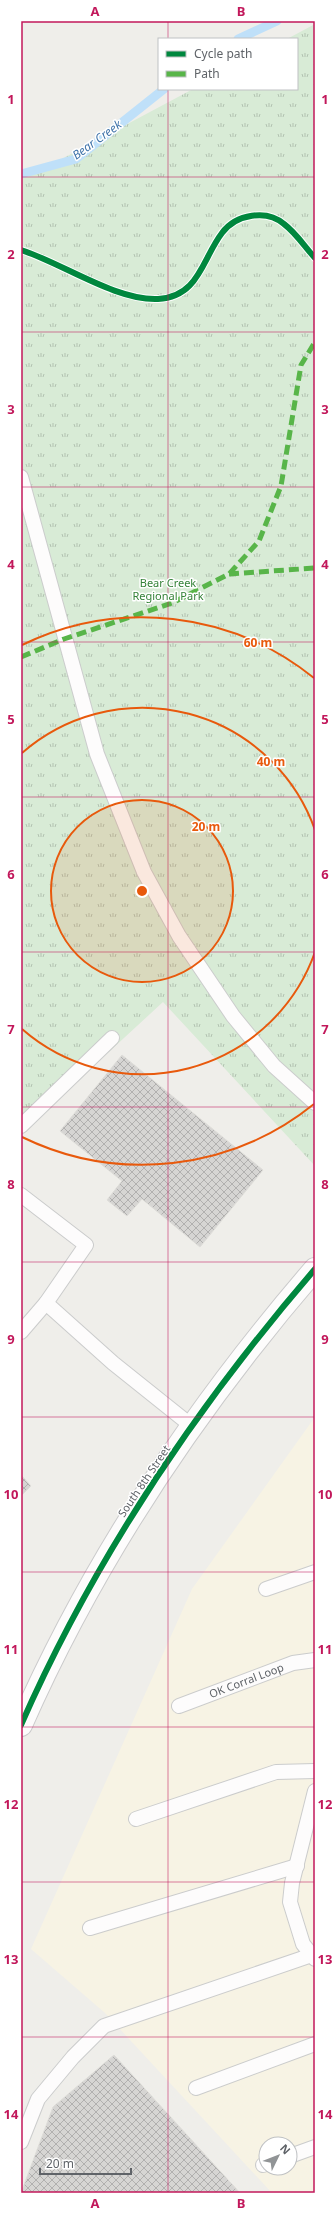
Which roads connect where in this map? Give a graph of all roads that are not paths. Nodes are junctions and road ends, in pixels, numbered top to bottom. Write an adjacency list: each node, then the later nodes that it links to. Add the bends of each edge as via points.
1 (21, 477): 3 (lane, via 97,754 144,872 179,936 233,1016 274,1066)
2 (112, 1038): 4 (lane)
3 (315, 1103)
4 (21, 1126)
5 (21, 1195): 7 (lane, via 86,1245)
6 (315, 1269): 9 (main road, South 8th Street, via 277,1313)
7 (46, 1303): 8 (lane); 9 (lane, via 113,1363)
8 (21, 1332)
9 (193, 1427): 14 (main road, South 8th Street, via 138,1506 79,1607)
10 (315, 1572): 11 (lane)
11 (266, 1589)
12 (315, 1660): 13 (lane, OK Corral Loop, via 293,1663)
13 (179, 1706)
14 (21, 1725)
15 (315, 1771): 17 (lane, via 276,1772)
16 (315, 1791): 18 (lane)
17 (136, 1819)
18 (296, 1866): 19 (lane); 20 (lane, via 290,1902 303,1944)
19 (90, 1928)
20 (313, 1957): 23 (lane, via 104,2026 73,2057 38,2099)
21 (315, 2044): 22 (lane)
22 (196, 2088)
23 (21, 2142)
24 (315, 2147): 25 (lane)
25 (298, 2153)

